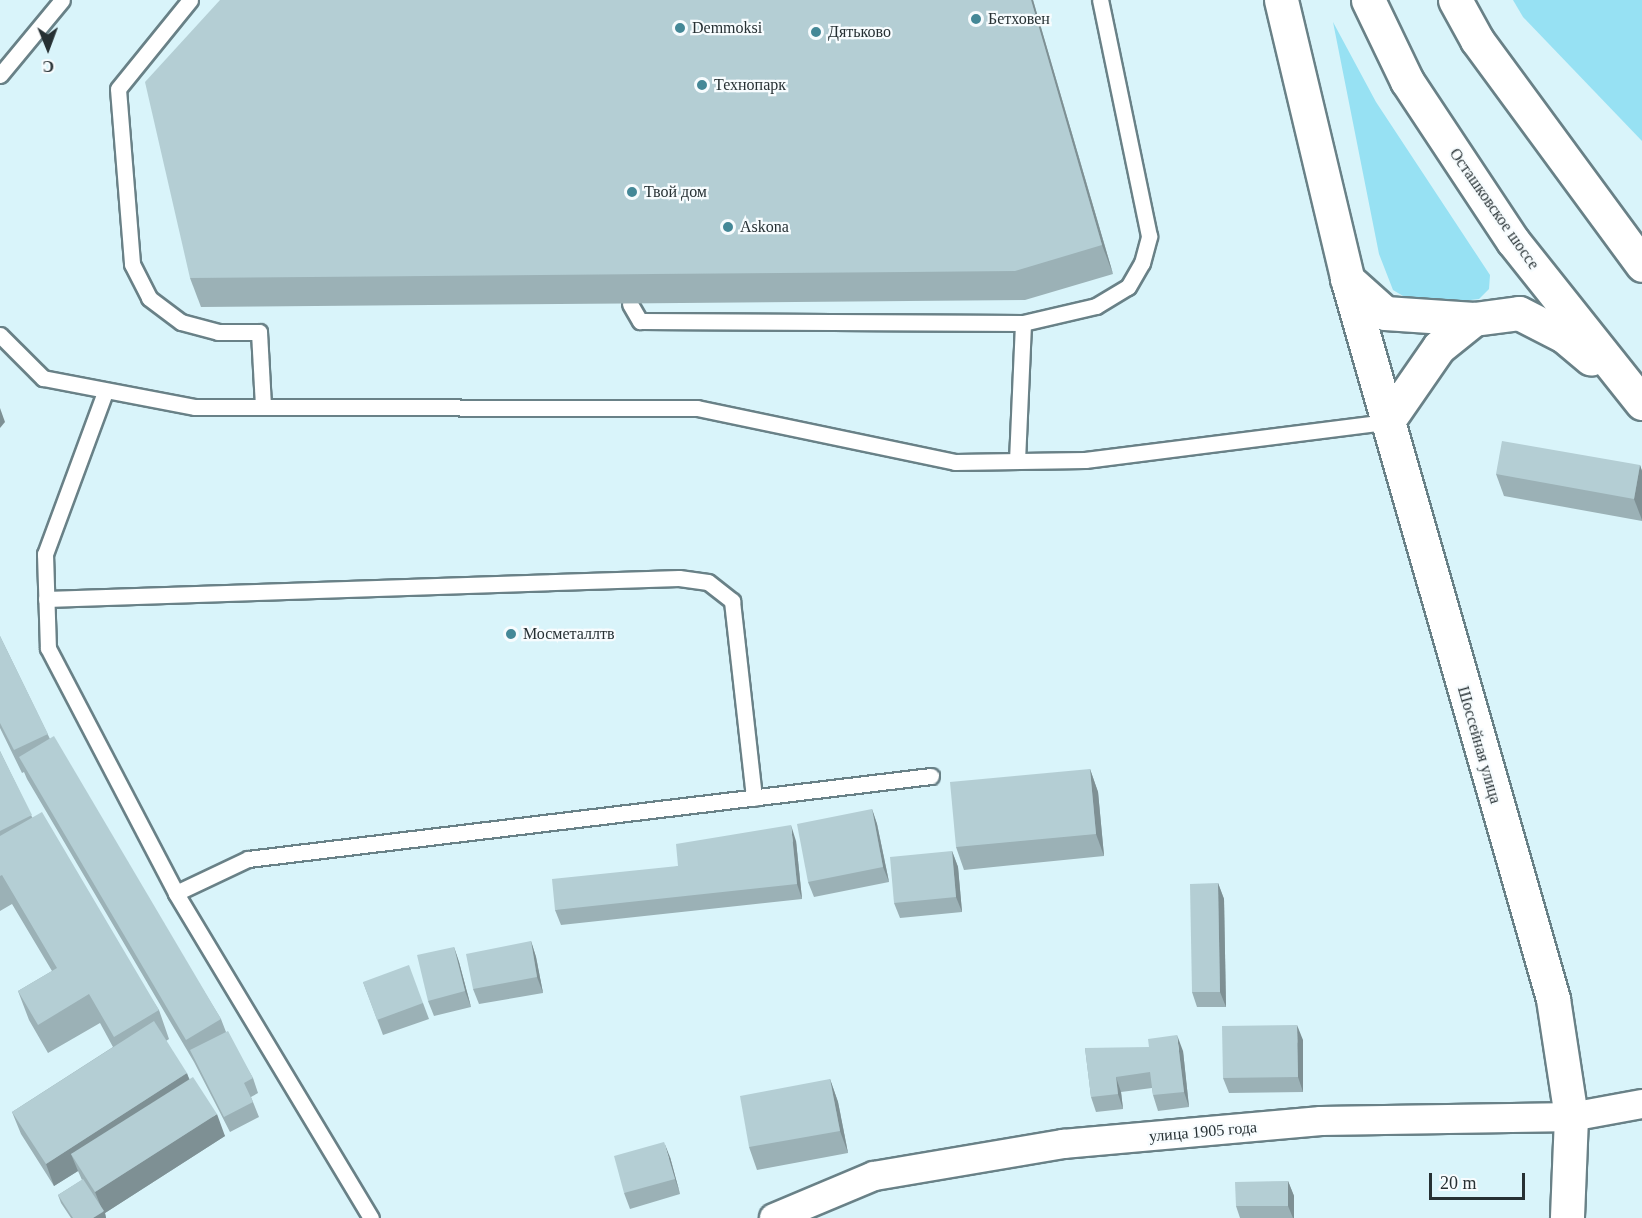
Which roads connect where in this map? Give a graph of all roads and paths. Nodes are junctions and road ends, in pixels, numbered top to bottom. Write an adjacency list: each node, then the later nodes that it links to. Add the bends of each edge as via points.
1 (62, 0): 7 (lane)
2 (190, 0): 16 (lane, via 118,90 132,264 149,298 181,322 218,332 259,332)
3 (1100, 0): 12 (lane, via 1149,236 1142,263 1128,287 1096,306)
4 (1281, 0): 9 (street, Шоссейная улица)
5 (1368, 0): 15 (street, Осташковское шоссе, via 1407,81 1513,241)
6 (1455, 0): 8 (street, via 1484,50)
7 (0, 75)
8 (1642, 265)
9 (1347, 278): 11 (street, via 1385,313); 17 (street, Шоссейная улица)
10 (630, 304): 12 (lane, via 640,321)
11 (1474, 319): 15 (street, via 1519,313 1564,336); 17 (street, via 1439,347)
12 (1023, 323): 18 (lane)
13 (0, 335): 14 (lane, via 43,378)
14 (105, 392): 16 (lane, via 195,407); 19 (lane, via 45,554)
15 (1638, 399)
16 (262, 406): 18 (lane, via 697,408 956,462)
17 (1387, 422): 18 (lane, via 1085,460); 24 (street, Шоссейная улица, via 1553,999)
18 (1017, 461)
19 (46, 599): 21 (lane, via 667,578 708,582 732,601); 22 (lane, via 48,648)
20 (931, 776): 21 (lane)
21 (754, 798): 22 (lane, via 248,859)
22 (176, 893): 25 (lane)
23 (1642, 1104): 24 (street, улица 1905 года)
24 (1571, 1117): 26 (street, улица 1905 года, via 1321,1121 1063,1144 874,1176); 27 (street, Шоссейная улица)
25 (371, 1218)
26 (774, 1218)
27 (1568, 1218)

